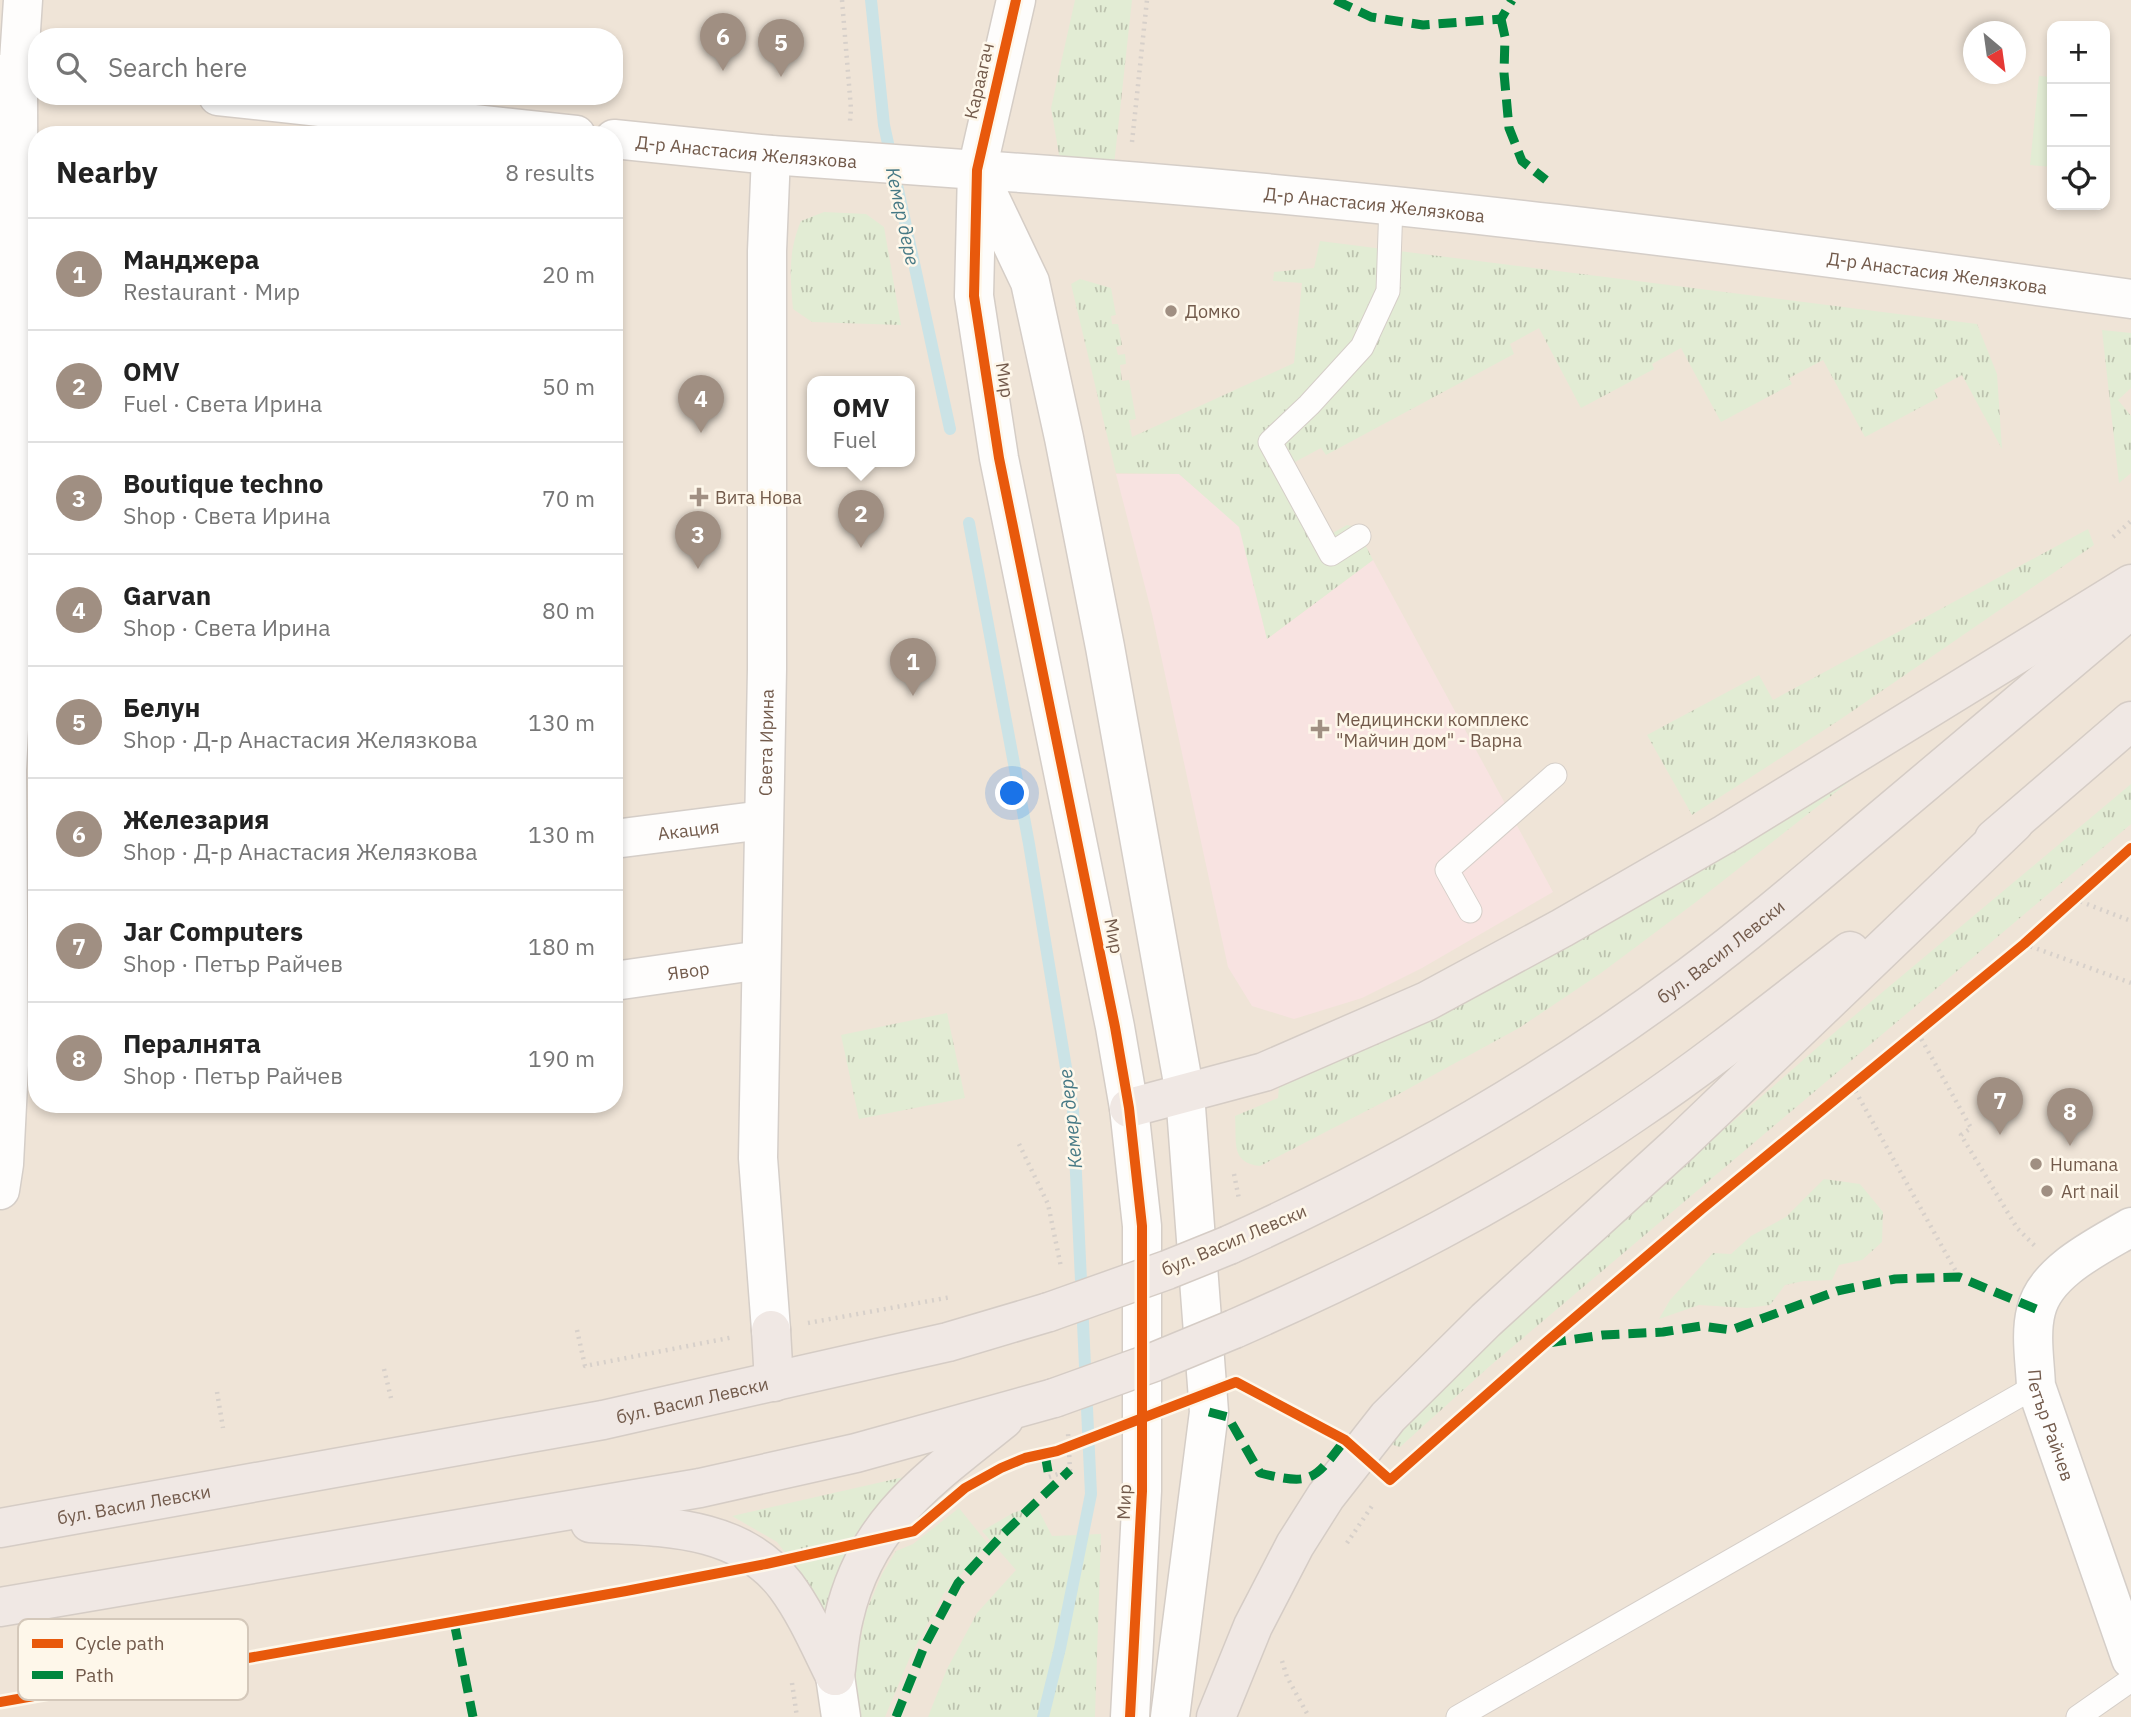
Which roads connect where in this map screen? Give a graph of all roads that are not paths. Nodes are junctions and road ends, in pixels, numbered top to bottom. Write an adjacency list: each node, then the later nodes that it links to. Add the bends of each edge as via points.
1 (23, 0): 3 (street)
2 (1016, 0): 9 (street, Караагач)
3 (18, 76): 12 (street)
4 (270, 105): 5 (street)
5 (384, 125): 6 (street)
6 (403, 126)
7 (623, 140): 8 (street, Д-р Анастасия Желязкова)
8 (771, 155): 9 (street, Д-р Анастасия Желязкова); 20 (street, Света Ирина)
9 (977, 170): 10 (street, Д-р Анастасия Желязкова); 28 (street, via 1033,295 1108,661); 29 (street, Мир, via 974,296 999,458)
10 (1391, 204): 11 (street, Д-р Анастасия Желязкова); 14 (lane, via 1388,291 1362,347 1270,442 1331,555)
11 (2131, 299)
12 (18, 305): 13 (street)
13 (9, 522): 17 (street)
14 (1359, 536)
15 (2131, 584): 28 (highway, via 1725,834 1503,961 1427,1001 1276,1067)
16 (2131, 609): 33 (highway, бул. Васил Левски, bridge, via 1689,976 1536,1082 1457,1129 1368,1179 1167,1270 948,1342)
17 (6, 666): 24 (street)
18 (2131, 720): 21 (highway)
19 (1555, 775): 23 (lane, via 1447,870)
20 (763, 820): 22 (street, Акация); 25 (street, Света Ирина)
21 (2014, 823): 35 (highway, bridge, via 1715,1056 1511,1192 1402,1250 1234,1329 1153,1363); 45 (highway, via 1388,1417 1326,1496 1295,1545 1253,1626)
22 (623, 838)
23 (1470, 911)
24 (5, 956): 27 (street)
25 (761, 960): 26 (street, Явор); 32 (street, Света Ирина, via 758,1158)
26 (623, 980)
27 (23, 1064): 30 (street)
28 (1185, 1094): 29 (highway); 44 (street, via 1209,1412)
29 (1129, 1108): 43 (street, Мир, via 1142,1226 1142,1491)
30 (0, 1190)
31 (2131, 1227): 34 (street, Петър Райчев, via 2072,1262 2047,1288 2036,1309)
32 (771, 1330): 33 (highway)
33 (774, 1382): 37 (highway, бул. Васил Левски, via 545,1432)
34 (2036, 1386): 39 (street, Петър Райчев); 46 (lane)
35 (1017, 1409): 36 (highway, via 768,1473); 40 (highway, via 893,1514 855,1582 844,1616)
36 (518, 1518): 38 (highway); 40 (highway, via 679,1529 706,1533 735,1546 766,1564 786,1586)
37 (0, 1528)
38 (0, 1607)
39 (2131, 1659)
40 (835, 1676): 42 (street)
41 (2131, 1680): 47 (lane)
42 (841, 1717)
43 (1130, 1717)
44 (1170, 1717)
45 (1216, 1717)
46 (1458, 1717)
47 (2078, 1717)

